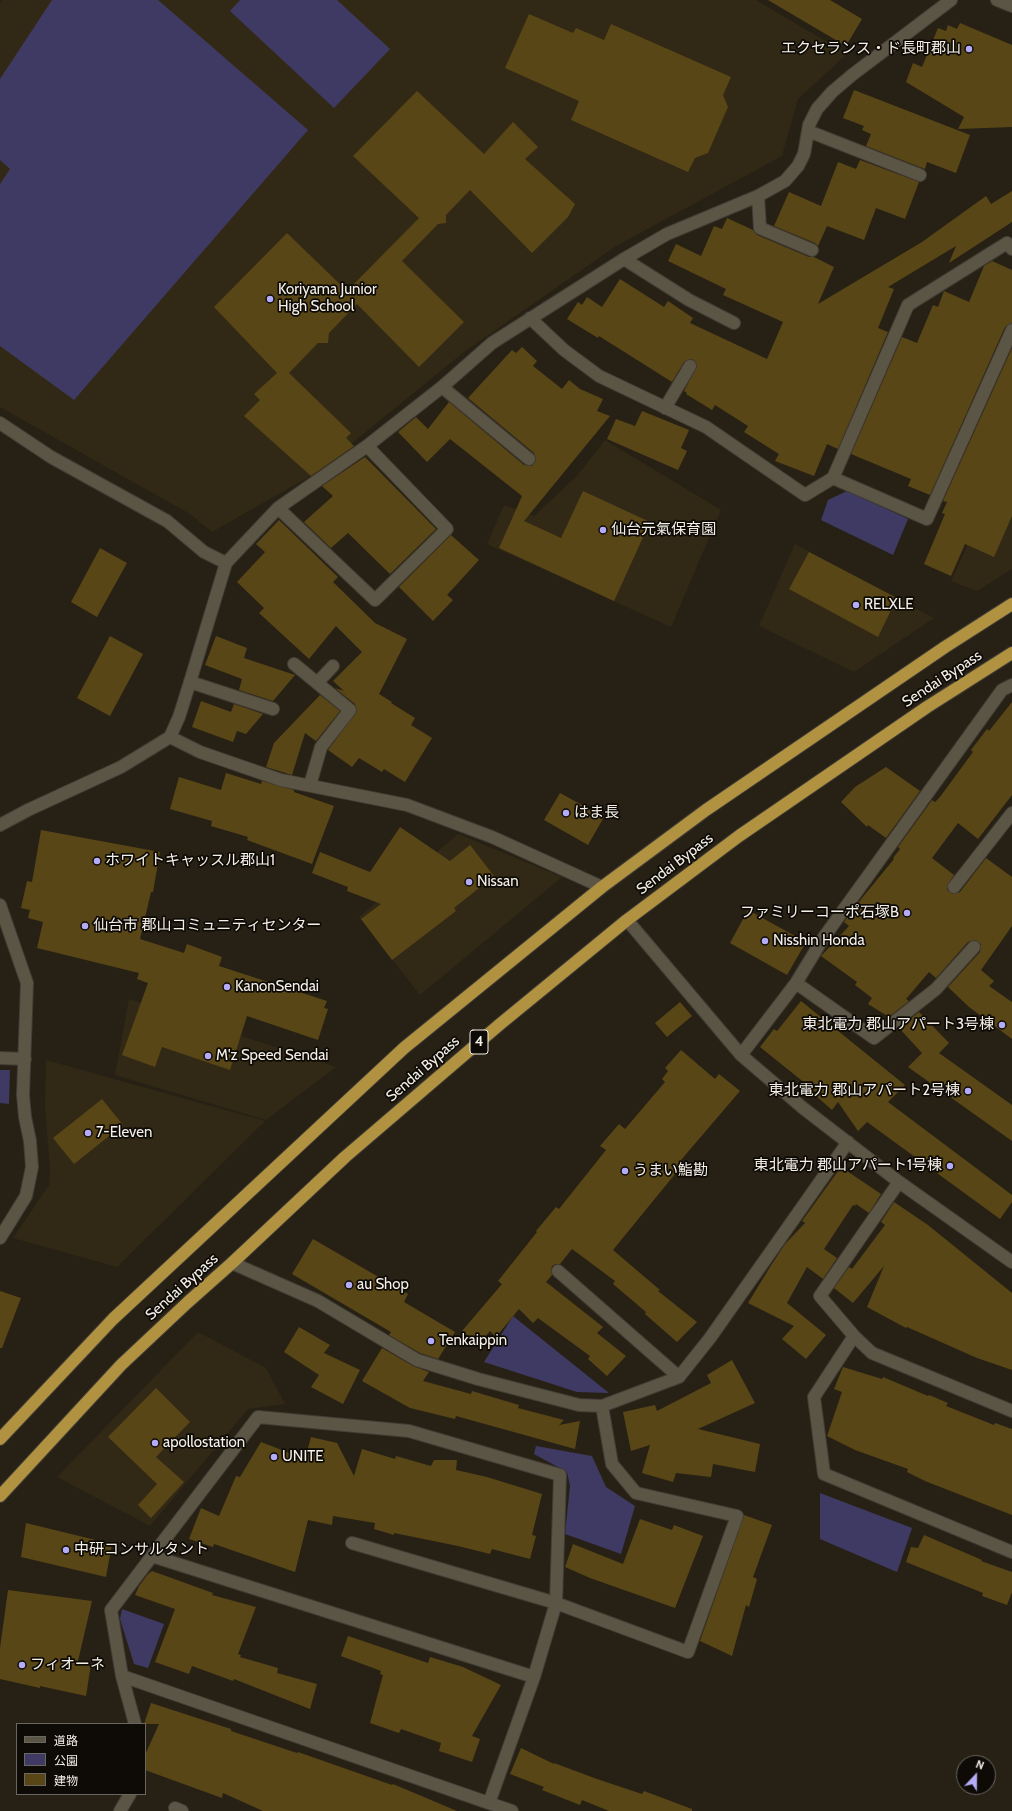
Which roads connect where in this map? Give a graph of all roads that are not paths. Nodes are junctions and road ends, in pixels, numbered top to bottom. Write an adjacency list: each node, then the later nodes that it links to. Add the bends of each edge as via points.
1 (951, 0): 4 (street, via 832,92 817,109)
2 (997, 0): 3 (street)
3 (1012, 6)
4 (808, 131): 5 (street); 6 (street, via 804,154 798,166 785,181)
5 (920, 176)
6 (758, 196): 8 (street, via 760,228); 9 (street, via 667,234)
7 (1012, 249): 19 (street, via 1007,243 908,305)
8 (812, 250)
9 (624, 259): 10 (street); 11 (street, via 689,300)
10 (530, 318): 14 (street, via 492,343); 15 (street, via 564,350 599,376)
11 (734, 323)
12 (1012, 330): 19 (street, via 928,519)
13 (690, 366): 15 (street)
14 (442, 387): 17 (street); 18 (street)
15 (665, 408): 19 (street, via 706,427 805,495)
16 (0, 423): 21 (street, via 51,457 167,521 204,552)
17 (367, 446): 20 (street); 20 (street, via 448,529 375,600)
18 (529, 459)
19 (834, 478)
20 (278, 508): 21 (street)
21 (226, 563): 26 (street)
22 (1012, 604): 34 (highway, Sendai Bypass, via 706,810)
23 (1012, 653): 37 (highway, Sendai Bypass / 4, via 927,707 739,836)
24 (294, 664): 27 (street)
25 (333, 666): 27 (street)
26 (190, 682): 29 (street); 30 (street)
27 (317, 683): 31 (street, via 350,710 321,748)
28 (1012, 685): 39 (street, via 1002,690 824,937)
29 (273, 709)
30 (170, 737): 31 (street, via 200,752 281,780); 33 (street, via 121,767)
31 (310, 785): 34 (street, via 407,805 492,837)
32 (1012, 813): 35 (street)
33 (0, 825)
34 (602, 886): 53 (highway, Sendai Bypass, via 398,1054 113,1319)
35 (954, 887)
36 (0, 905): 42 (street, via 27,983)
37 (627, 920): 40 (street); 47 (highway, Sendai Bypass / 4, via 345,1157)
38 (974, 946): 39 (street, via 936,988 874,1038)
39 (796, 982): 40 (street)
40 (742, 1055): 43 (street, via 803,1108)
41 (0, 1058): 42 (street)
42 (25, 1059): 45 (street, via 24,1117 30,1141 32,1167 26,1196)
43 (848, 1142): 44 (street); 50 (street, via 710,1338)
44 (899, 1182): 46 (street); 49 (street, via 820,1296)
45 (0, 1238)
46 (1011, 1260)
47 (232, 1263): 51 (street, via 318,1301 417,1360 579,1405); 54 (highway, Sendai Bypass / 4, via 121,1365)
48 (558, 1271): 50 (street)
49 (854, 1336): 52 (street, via 872,1353); 56 (street, via 814,1397 824,1474)
50 (679, 1377): 51 (street)
51 (602, 1406): 58 (street, via 612,1464 636,1493 737,1516 688,1652)
52 (1012, 1411)
53 (0, 1439)
54 (0, 1496)
55 (352, 1543): 58 (street)
56 (1012, 1552)
57 (152, 1556): 58 (street, via 258,1417 408,1431 560,1476); 59 (street, via 111,1610); 60 (street)
58 (556, 1603): 60 (street)
59 (122, 1676): 61 (street); 63 (street)
60 (534, 1677): 63 (street)
61 (135, 1723)
62 (129, 1795): 64 (street)
63 (489, 1803): 65 (street)
64 (120, 1811)
65 (512, 1811)

